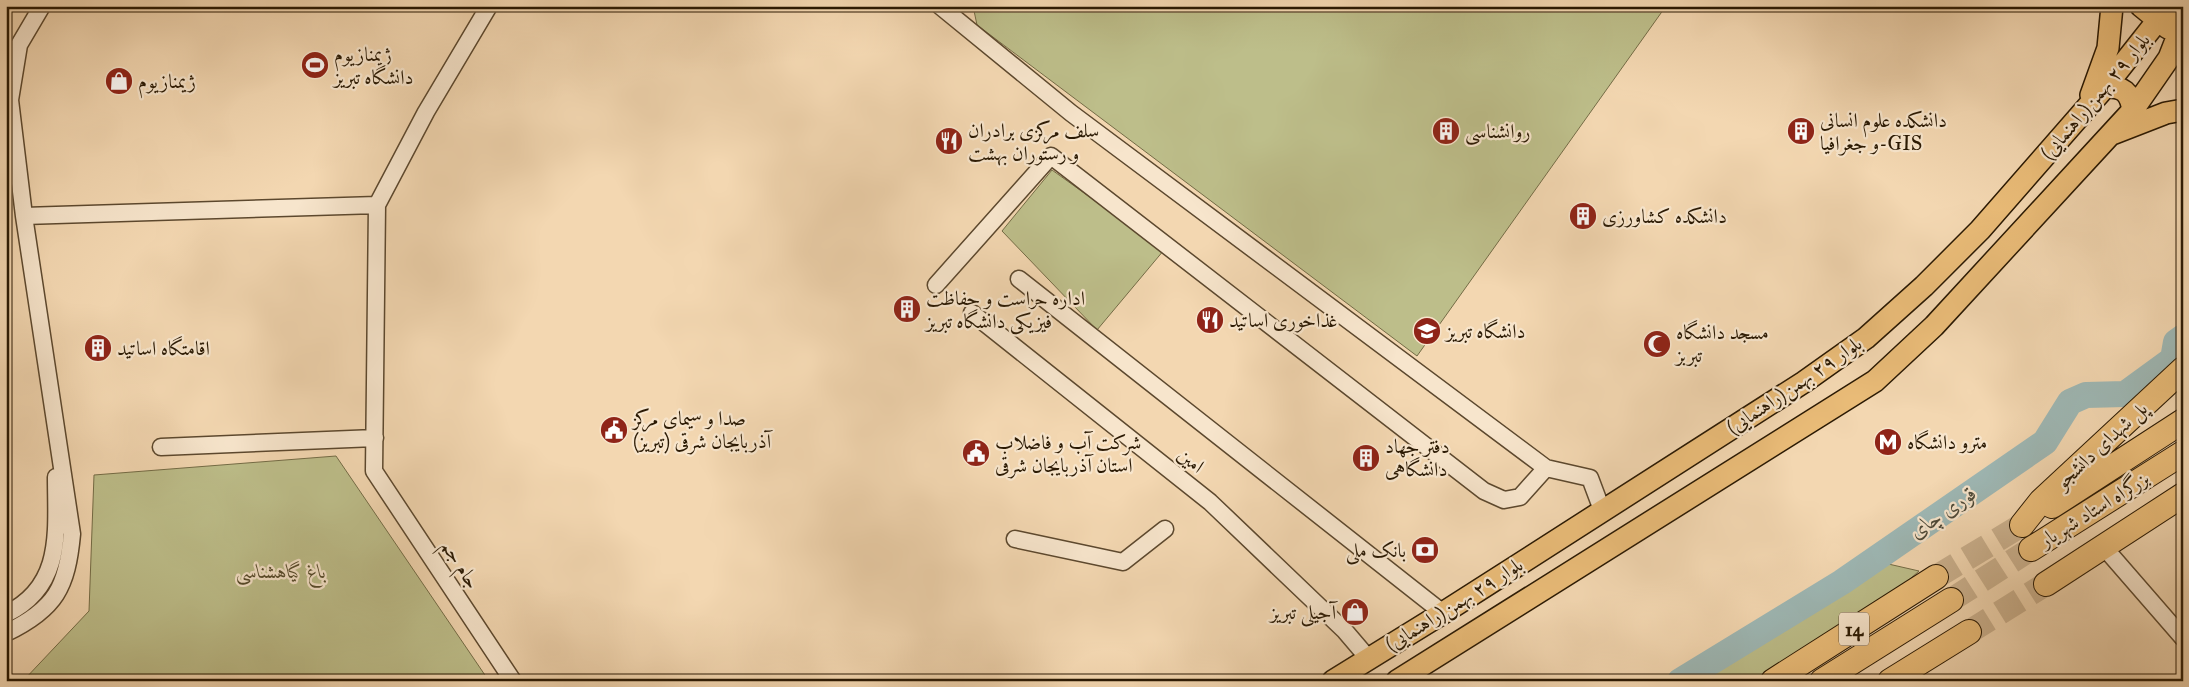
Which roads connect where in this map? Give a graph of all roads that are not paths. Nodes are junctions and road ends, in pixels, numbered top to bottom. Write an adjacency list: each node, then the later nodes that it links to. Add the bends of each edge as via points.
1 (42, 6): 10 (street)
2 (489, 6): 16 (street, via 426,112)
3 (940, 6): 27 (street, via 1071,113)
4 (2112, 6): 12 (main road, via 2108,48)
5 (2141, 6): 8 (main road)
6 (2179, 6): 7 (main road); 8 (main road, بلوار ٢٩ بهمن(راهنمایی)); 9 (main road, بلوار ٢٩ بهمن(راهنمایی))
7 (2183, 9)
8 (2158, 20): 9 (main road); 11 (main road, بلوار ٢٩ بهمن(راهنمایی))
9 (2180, 36): 13 (main road, بلوار ٢٩ بهمن(راهنمایی), via 2169,58)
10 (13, 42): 17 (street, via 10,100)
11 (2105, 87): 12 (main road, بلوار ٢٩ بهمن(راهنمایی)); 13 (main road, via 2116,86 2126,91)
12 (2087, 105): 29 (main road, بلوار ٢٩ بهمن(راهنمایی), via 1980,230 1866,338 1811,378)
13 (2133, 110): 15 (main road, بلوار ٢٩ بهمن(راهنمایی))
14 (2183, 110): 15 (main road)
15 (2109, 135): 45 (main road, بلوار ٢٩ بهمن(راهنمایی), via 1934,326 1875,381)
16 (377, 204): 17 (street); 24 (street)
17 (24, 216): 23 (street)
18 (1019, 280): 37 (street)
19 (936, 285): 27 (street, via 1051,156 1484,491 1504,500 1520,498)
20 (972, 313): 42 (street, امین, via 1210,502 1345,631)
21 (2183, 369): 22 (highway, پل شهدای دانشجو, via 2042,501 2022,524)
22 (2183, 421)
23 (56, 422): 38 (street, via 53,562 43,585 19,608); 40 (street, via 72,534 69,567 57,595 29,622)
24 (375, 438): 25 (street); 43 (street, جام جم, via 374,471)
25 (161, 448)
26 (2183, 453): 33 (highway, بزرگراه استاد شهریار)
27 (1546, 468): 29 (street, via 1590,478)
28 (2183, 495): 32 (highway)
29 (1602, 510): 37 (main road, بلوار ٢٩ بهمن(راهنمایی))
30 (1165, 529): 31 (street, via 1123,562)
31 (1016, 539)
32 (2103, 546): 35 (highway); 41 (street)
33 (2031, 549)
34 (1936, 577): 46 (highway, 14)
35 (2046, 584)
36 (1951, 600): 47 (highway)
37 (1443, 613): 42 (main road, بلوار ٢٩ بهمن(راهنمایی))
38 (6, 614)
39 (1969, 632): 48 (highway)
40 (6, 633)
41 (2183, 638)
42 (1368, 658): 44 (main road, بلوار ٢٩ بهمن(راهنمایی))
43 (512, 681)
44 (1333, 681)
45 (1398, 681)
46 (1773, 681)
47 (1822, 681)
48 (1890, 681)

